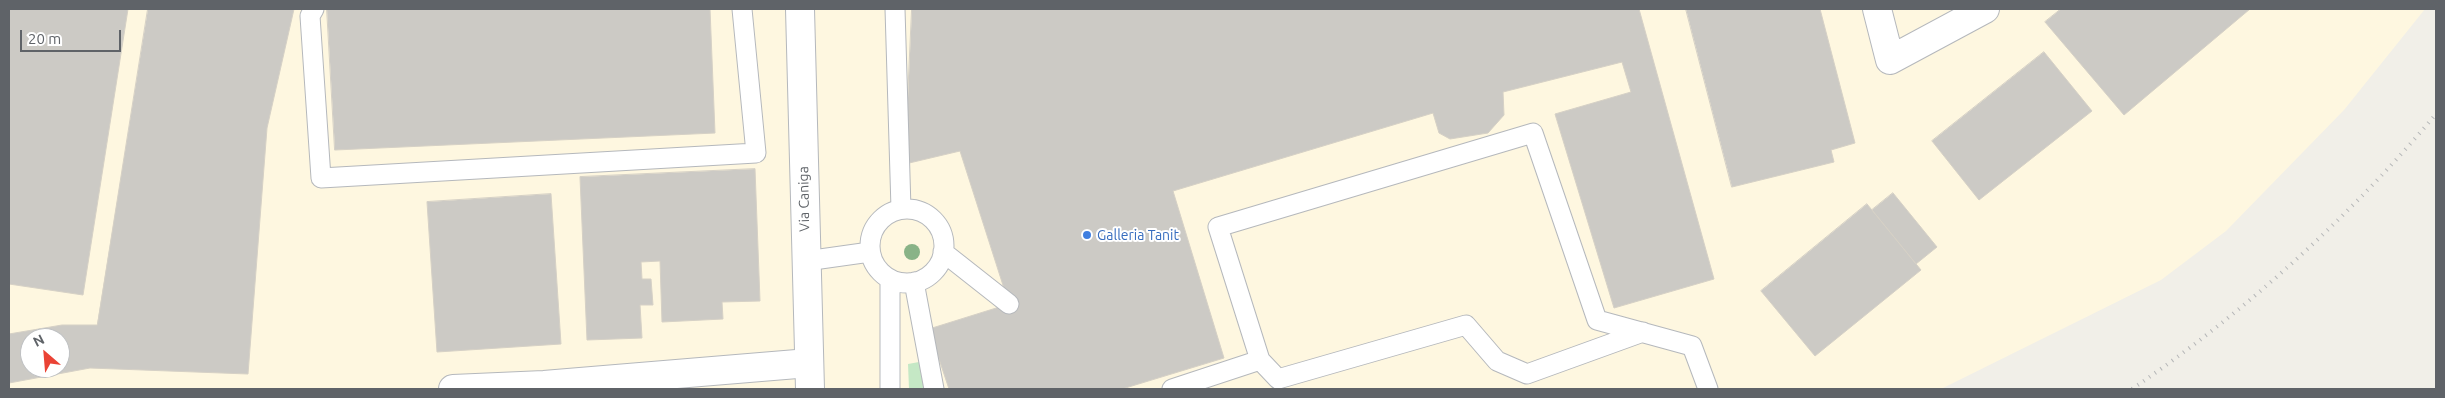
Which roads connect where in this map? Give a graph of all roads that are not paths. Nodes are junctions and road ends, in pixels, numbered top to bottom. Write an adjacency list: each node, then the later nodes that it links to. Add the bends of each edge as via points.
1 (314, 9): 2 (lane, via 310,16 321,178 756,153)
2 (742, 9)
3 (800, 9): 10 (street, Via Caniga)
4 (895, 9): 7 (lane)
5 (1877, 9): 6 (street, via 1890,60)
6 (1985, 9)
7 (901, 209): 8 (lane, via 881,219 874,229); 9 (lane, via 924,213 934,220 944,241)
8 (870, 252): 10 (lane); 11 (lane, via 874,263)
9 (943, 252): 12 (lane, via 933,272); 13 (lane)
10 (806, 260): 16 (street, Via Caniga)
11 (890, 279): 12 (lane); 19 (lane)
12 (914, 282): 20 (lane)
13 (1009, 304)
14 (1644, 332): 15 (lane, via 1527,374 1497,361 1466,325 1278,379); 15 (lane, via 1597,320 1533,133 1218,227); 21 (lane, via 1692,346)
15 (1260, 360): 17 (lane)
16 (809, 376): 18 (street)
17 (1179, 388)
18 (453, 389)
19 (890, 389)
20 (934, 389)
21 (1708, 389)

